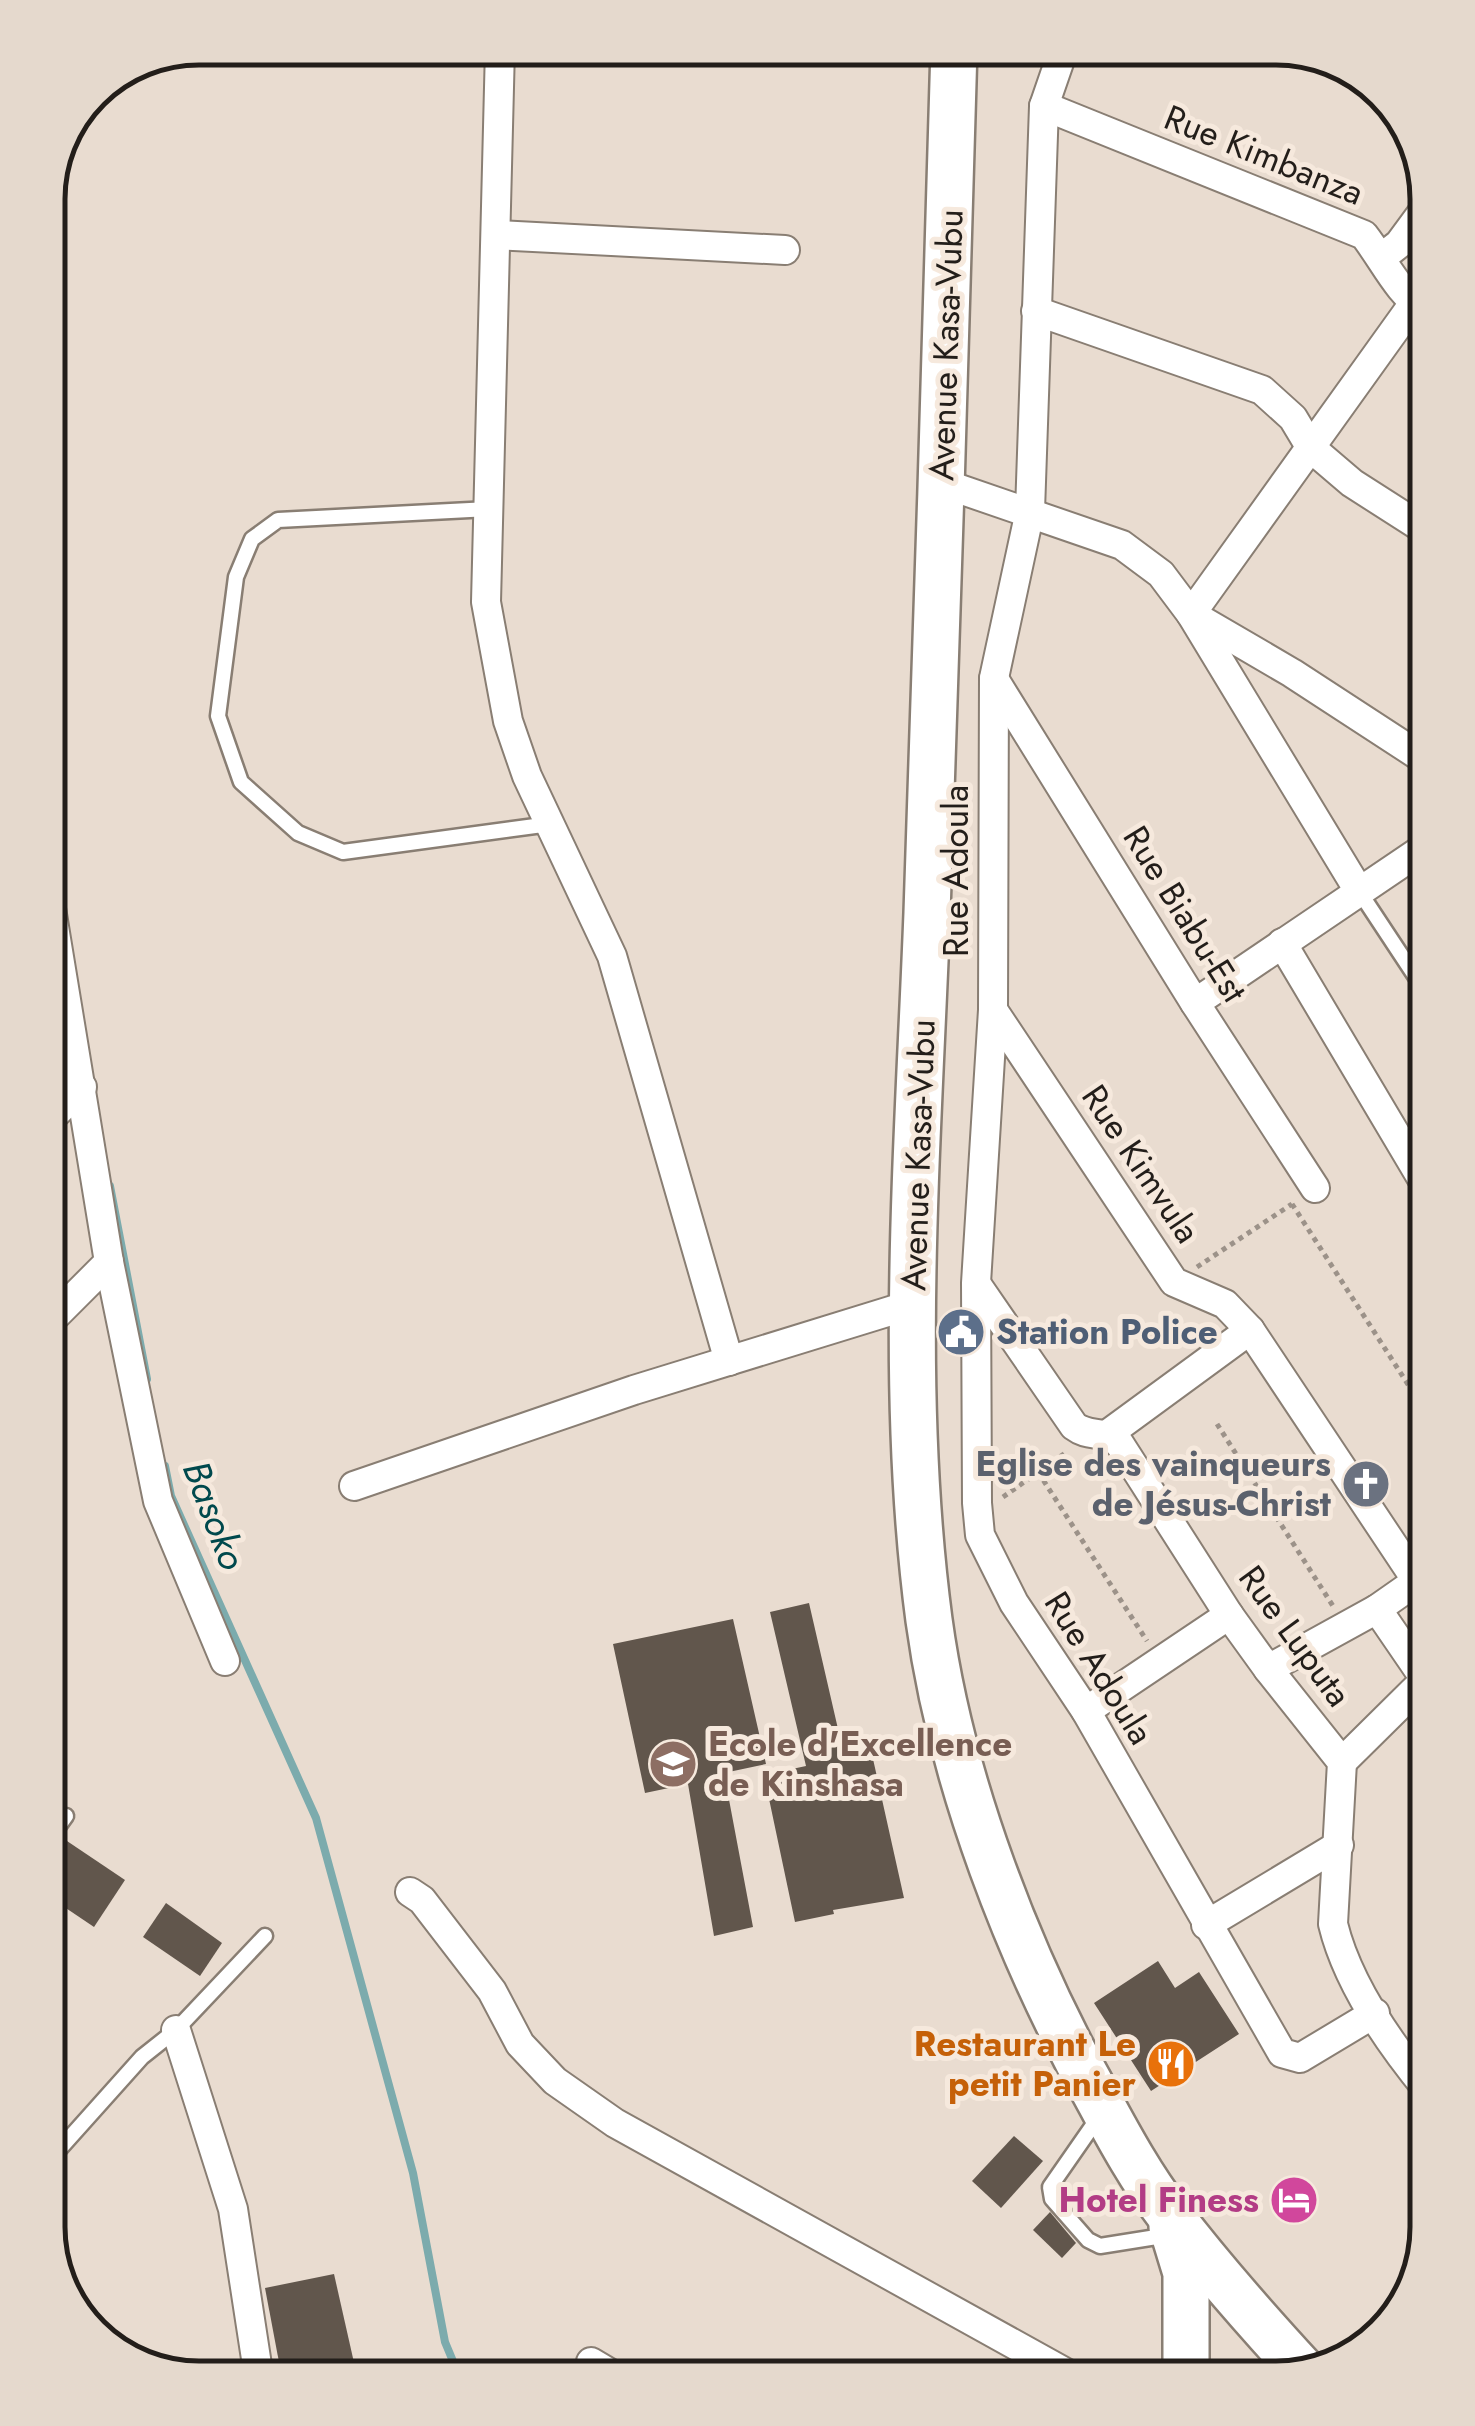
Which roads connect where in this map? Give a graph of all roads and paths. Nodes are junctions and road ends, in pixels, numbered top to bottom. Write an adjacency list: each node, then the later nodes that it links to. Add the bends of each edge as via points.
1 (500, 65): 6 (street)
2 (954, 65): 13 (main road, Avenue Kasa-Vubu)
3 (1058, 65): 4 (street, Rue Adoula)
4 (1044, 106): 8 (street, Rue Kimbanza, via 1364,235); 10 (street, Rue Adoula)
5 (1410, 231): 8 (street)
6 (496, 235): 7 (street); 14 (street)
7 (785, 250)
8 (1381, 258): 9 (street, Rue Kimbanza)
9 (1410, 296)
10 (1036, 311): 12 (street, via 1262,390); 15 (street, Rue Adoula)
11 (1410, 321): 12 (street)
12 (1311, 448): 16 (street); 17 (street)
13 (942, 483): 15 (street); 36 (main road, Avenue Kasa-Vubu)
14 (488, 509): 20 (street, via 486,602 508,721); 20 (lane, via 278,520 252,538 236,577 218,716 241,782 298,833 343,852)
15 (1030, 511): 17 (street, via 1122,545 1161,574); 18 (street, Rue Adoula)
16 (1410, 519)
17 (1191, 614): 19 (street); 22 (street)
18 (994, 678): 26 (street, Rue Biabu-Est); 27 (street, Rue Adoula)
19 (1410, 748)
20 (550, 824): 39 (street, via 612,956)
21 (1410, 858): 22 (street)
22 (1358, 892): 23 (street); 24 (lane)
23 (1282, 943): 26 (street); 30 (street)
24 (1410, 968)
25 (65, 988): 28 (street)
26 (1196, 1003): 31 (street, Rue Biabu-Est)
27 (993, 1010): 34 (street, Rue Kimvula); 35 (street, Rue Adoula)
28 (82, 1087): 29 (street); 33 (street)
29 (65, 1104)
30 (1410, 1158)
31 (1315, 1188): 32 (path)
32 (1292, 1204): 34 (path); 40 (path)
33 (109, 1262): 37 (street); 52 (street, via 158,1501)
34 (1174, 1282): 38 (street, Rue Kimvula, via 1225,1304)
35 (976, 1284): 42 (street, Rue Luputa, via 1074,1426 1085,1434); 45 (street, Rue Adoula)
36 (913, 1304): 39 (street); 65 (main road, Avenue Kasa-Vubu, via 920,1522 938,1672 1002,1893 1050,2008)
37 (65, 1305)
38 (1250, 1330): 42 (street); 46 (street, Rue Kimvula)
39 (728, 1360): 44 (street)
40 (1410, 1386)
41 (1216, 1424): 50 (path)
42 (1102, 1433): 43 (path); 49 (street, Rue Luputa, via 1120,1442)
43 (1038, 1472): 45 (path, via 996,1502); 53 (path)
44 (354, 1486)
45 (977, 1503): 56 (street, Rue Adoula, via 980,1535 1014,1602)
46 (1410, 1561)
47 (1410, 1586): 48 (street)
48 (1378, 1608): 50 (street); 51 (street)
49 (1230, 1614): 53 (street); 54 (street, Rue Luputa)
50 (1346, 1625): 54 (street)
51 (1410, 1655)
52 (225, 1660)
53 (1159, 1661): 56 (street)
54 (1268, 1670): 57 (street, Rue Luputa)
55 (1410, 1696): 57 (street)
56 (1086, 1711): 60 (street, Rue Adoula)
57 (1342, 1762): 58 (street, Rue Luputa)
58 (1339, 1845): 60 (street); 62 (street, Rue Luputa, via 1333,1924 1352,1976)
59 (410, 1892): 71 (street, via 492,1991 520,2044 555,2081 614,2122)
60 (1206, 1925): 62 (street, Rue Adoula, via 1291,2058)
61 (266, 1936): 63 (lane)
62 (1375, 2013): 64 (street, Rue Luputa)
63 (176, 2030): 66 (lane, via 142,2057); 70 (street, via 232,2208)
64 (1410, 2068)
65 (1104, 2110): 67 (main road, Avenue Kasa-Vubu); 67 (lane, via 1050,2187 1052,2199 1100,2246)
66 (65, 2143)
67 (1170, 2222): 68 (main road, Avenue Kasa-Vubu); 72 (main road, Avenue Kasa-Vubu, via 1186,2273)
68 (1257, 2320): 69 (main road, Avenue Kasa-Vubu); 73 (main road)
69 (1293, 2360)
70 (255, 2361)
71 (1043, 2361)
72 (1186, 2361)
73 (1275, 2361)

